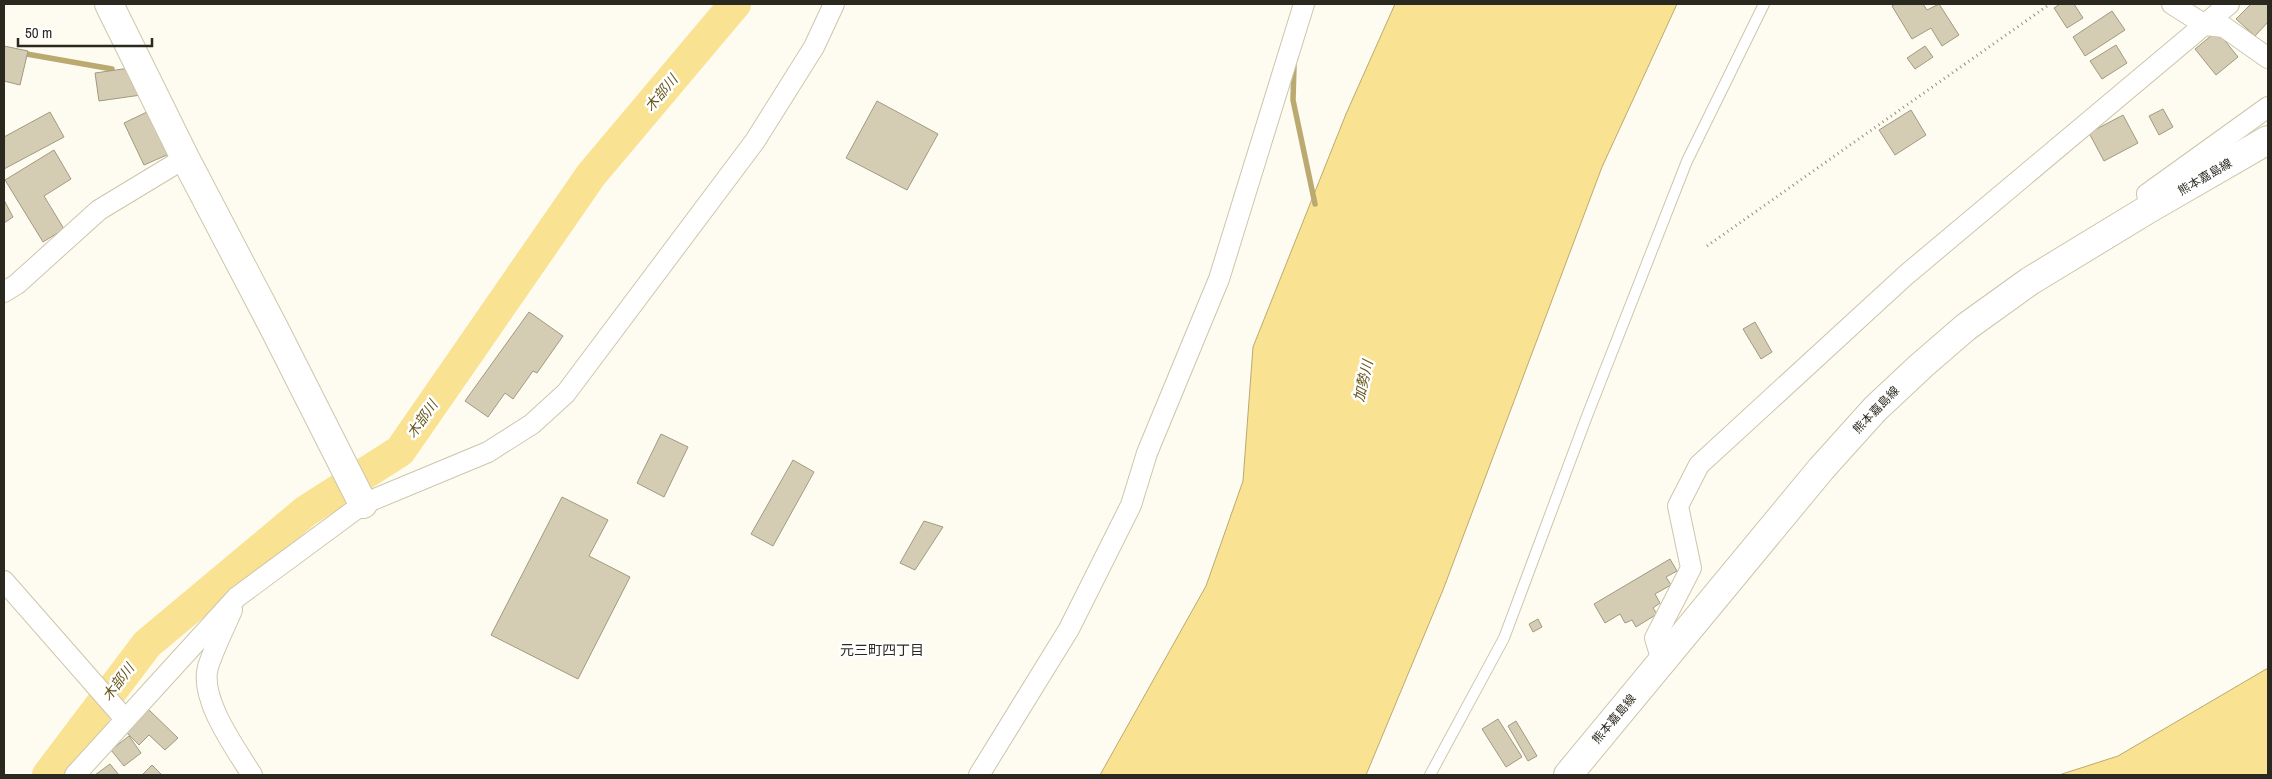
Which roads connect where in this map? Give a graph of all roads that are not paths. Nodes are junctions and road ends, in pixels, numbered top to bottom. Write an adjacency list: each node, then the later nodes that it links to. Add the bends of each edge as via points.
1 (109, 4): 11 (main road)
2 (834, 4): 14 (street, via 814,47 755,141 566,393 532,424 488,452)
3 (1304, 4): 21 (street, via 1219,279 1147,453 1131,505 1069,629)
4 (1764, 4): 22 (lane, via 1687,161 1504,638)
5 (2172, 4): 7 (street)
6 (2229, 4): 7 (street)
7 (2205, 24): 8 (street, via 2224,27); 17 (street, via 1906,275 1699,465 1678,506 1692,568 1655,638)
8 (2268, 58)
9 (2268, 107): 12 (street, via 2147,194)
10 (2268, 140): 12 (main road, 熊本嘉島線)
11 (185, 158): 13 (street, via 99,210); 14 (main road)
12 (2150, 208): 17 (main road, 熊本嘉島線, via 2030,281 1966,327 1875,409 1821,469)
13 (4, 292)
14 (360, 498): 16 (street)
15 (4, 581): 18 (street)
16 (237, 597): 18 (street); 20 (street, via 208,668 207,686 216,714)
17 (1662, 661): 23 (main road, 熊本嘉島線)
18 (125, 719): 19 (street)
19 (75, 775)
20 (252, 775)
21 (979, 775)
22 (1430, 775)
23 (1568, 775)

